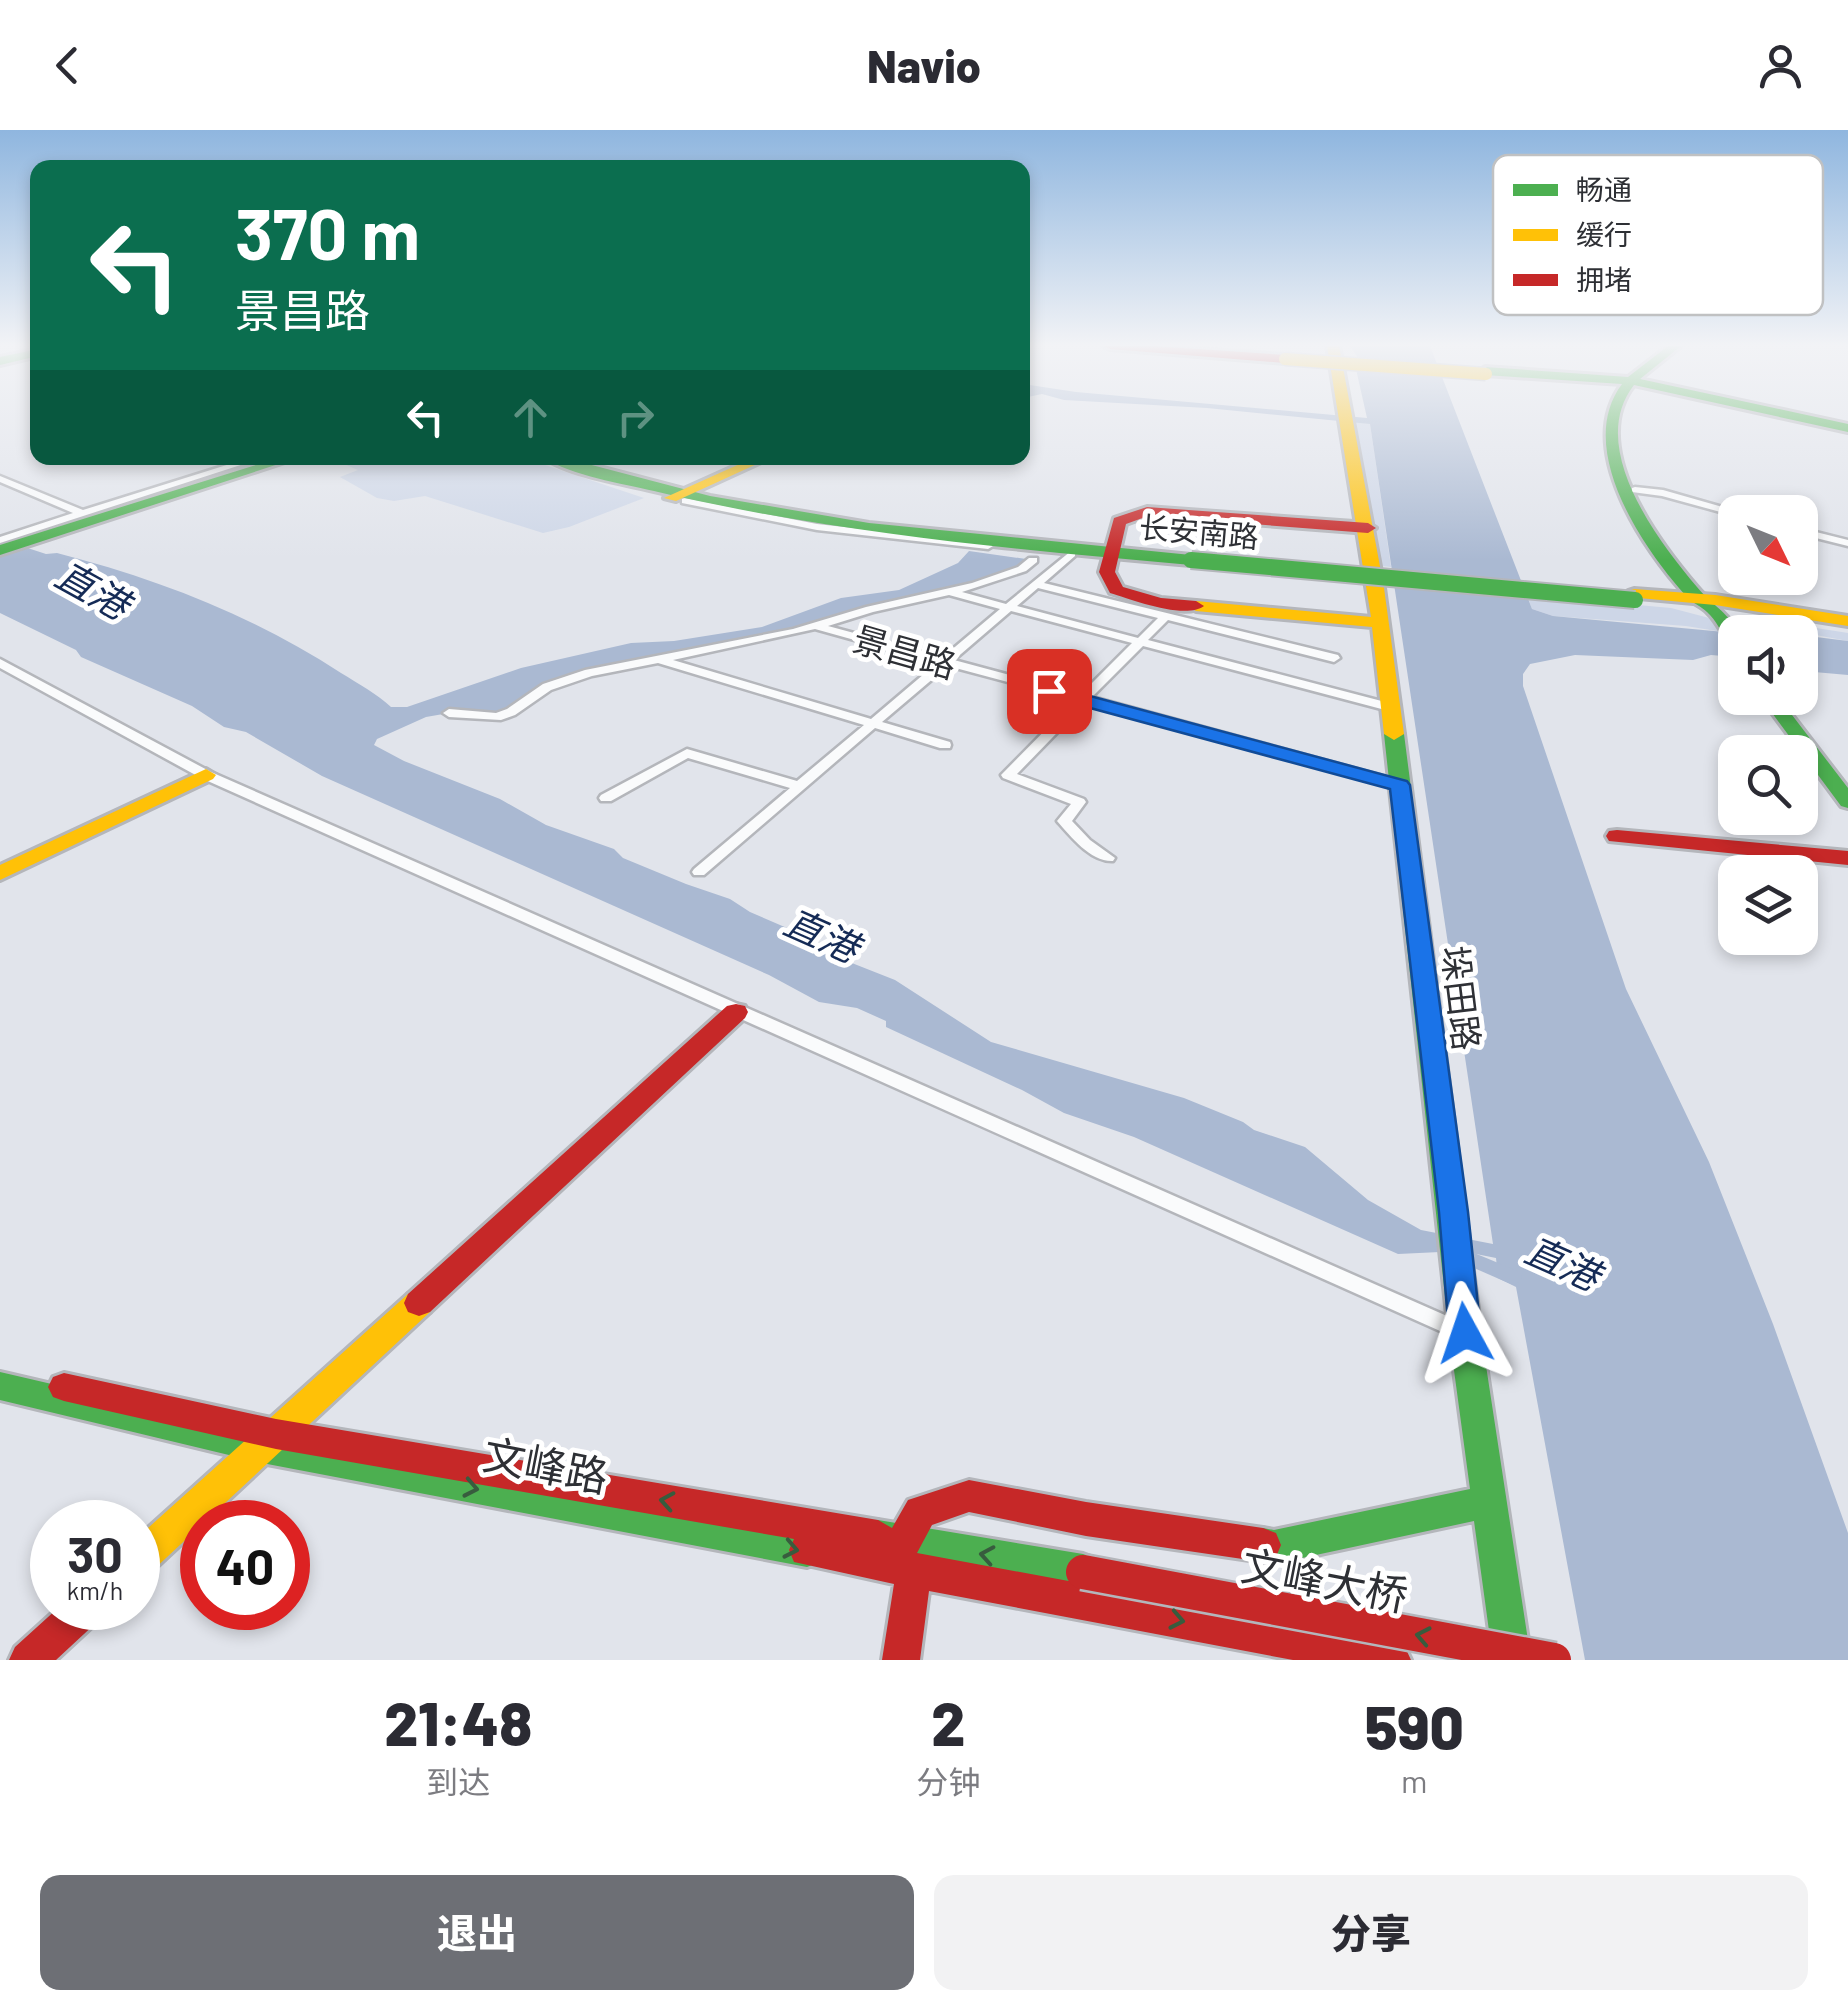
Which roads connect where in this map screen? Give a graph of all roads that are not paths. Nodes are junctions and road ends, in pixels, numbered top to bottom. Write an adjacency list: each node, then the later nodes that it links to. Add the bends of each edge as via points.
1 (1343, 417): 18 (main road, 垛田路)
2 (1612, 417): 28 (main road, via 1616,474)
3 (1620, 417): 14 (main road, via 1626,476)
4 (1798, 417): 5 (main road)
5 (1848, 428)
6 (237, 465): 17 (street)
7 (249, 465): 17 (main road)
8 (266, 465): 17 (main road)
9 (568, 465): 15 (street)
10 (575, 465): 15 (main road, 长安南路)
11 (588, 465): 15 (main road, 长安南路)
12 (747, 465): 15 (main road)
13 (0, 479): 17 (street)
14 (1635, 490): 16 (street); 28 (main road)
15 (676, 495): 22 (main road, 长安南路, via 868,526); 23 (street, via 861,533)
16 (1718, 508)
17 (89, 517): 21 (main road)
18 (1368, 528): 22 (main road, via 1147,511 1119,522); 30 (main road, 垛田路)
19 (1818, 536): 20 (street)
20 (1848, 543)
21 (0, 545)
22 (1112, 550): 23 (street); 28 (main road, 长安南路, bridge, via 1634,597); 30 (main road, via 1110,583 1135,598)
23 (1071, 554): 25 (street)
24 (1033, 560): 26 (street)
25 (1036, 584): 27 (street); 29 (street)
26 (951, 592): 27 (street); 32 (street)
27 (1008, 608): 33 (street); 36 (street)
28 (1717, 614): 31 (main road, 长安南路)
29 (1165, 617): 33 (street); 35 (street)
30 (1381, 623): 39 (main road, 垛田路)
31 (1848, 624)
32 (816, 626): 34 (street); 36 (street, 景昌路)
33 (1139, 643): 38 (street); 39 (street)
34 (653, 658): 40 (street, via 547,687 497,717); 42 (street)
35 (1334, 658)
36 (946, 662): 38 (street, 景昌路); 42 (street)
37 (0, 663): 44 (street)
38 (1083, 701): 45 (street, 景昌路); 50 (street, via 1008,775 1079,802 1064,821)
39 (1389, 707): 45 (main road, 垛田路)
40 (448, 713)
41 (1783, 715): 48 (main road)
42 (872, 723): 43 (street); 46 (street)
43 (945, 745)
44 (202, 772): 52 (main road); 54 (main road); 55 (street)
45 (1400, 785): 56 (main road, 垛田路)
46 (799, 786): 47 (street, via 688,753); 53 (street)
47 (606, 798)
48 (1848, 802)
49 (1617, 836): 51 (main road)
50 (1108, 858)
51 (1848, 858)
52 (0, 865)
53 (699, 872)
54 (0, 874)
55 (736, 1012): 56 (street); 59 (main road)
56 (1465, 1333): 60 (main road, 垛田路)
57 (0, 1370): 59 (main road, 文峰路)
58 (0, 1386): 59 (main road, 文峰路)
59 (269, 1441): 61 (main road); 62 (main road, 文峰路, one-way to 59); 63 (main road, 文峰路, one-way to 63)
60 (1489, 1500): 62 (main road, via 1274,1547 969,1496 920,1512); 70 (main road, 垛田路)
61 (160, 1540)
62 (904, 1541): 64 (main road, 文峰路, one-way to 62)
63 (914, 1572): 65 (main road, 文峰路); 68 (main road)
64 (1083, 1572): 71 (main road, 文峰大桥, one-way to 64, bridge)
65 (1082, 1602): 69 (main road, 文峰大桥, one-way to 69)
66 (61, 1630): 67 (main road)
67 (28, 1660)
68 (901, 1660)
69 (1392, 1660)
70 (1512, 1660)
71 (1554, 1660)

